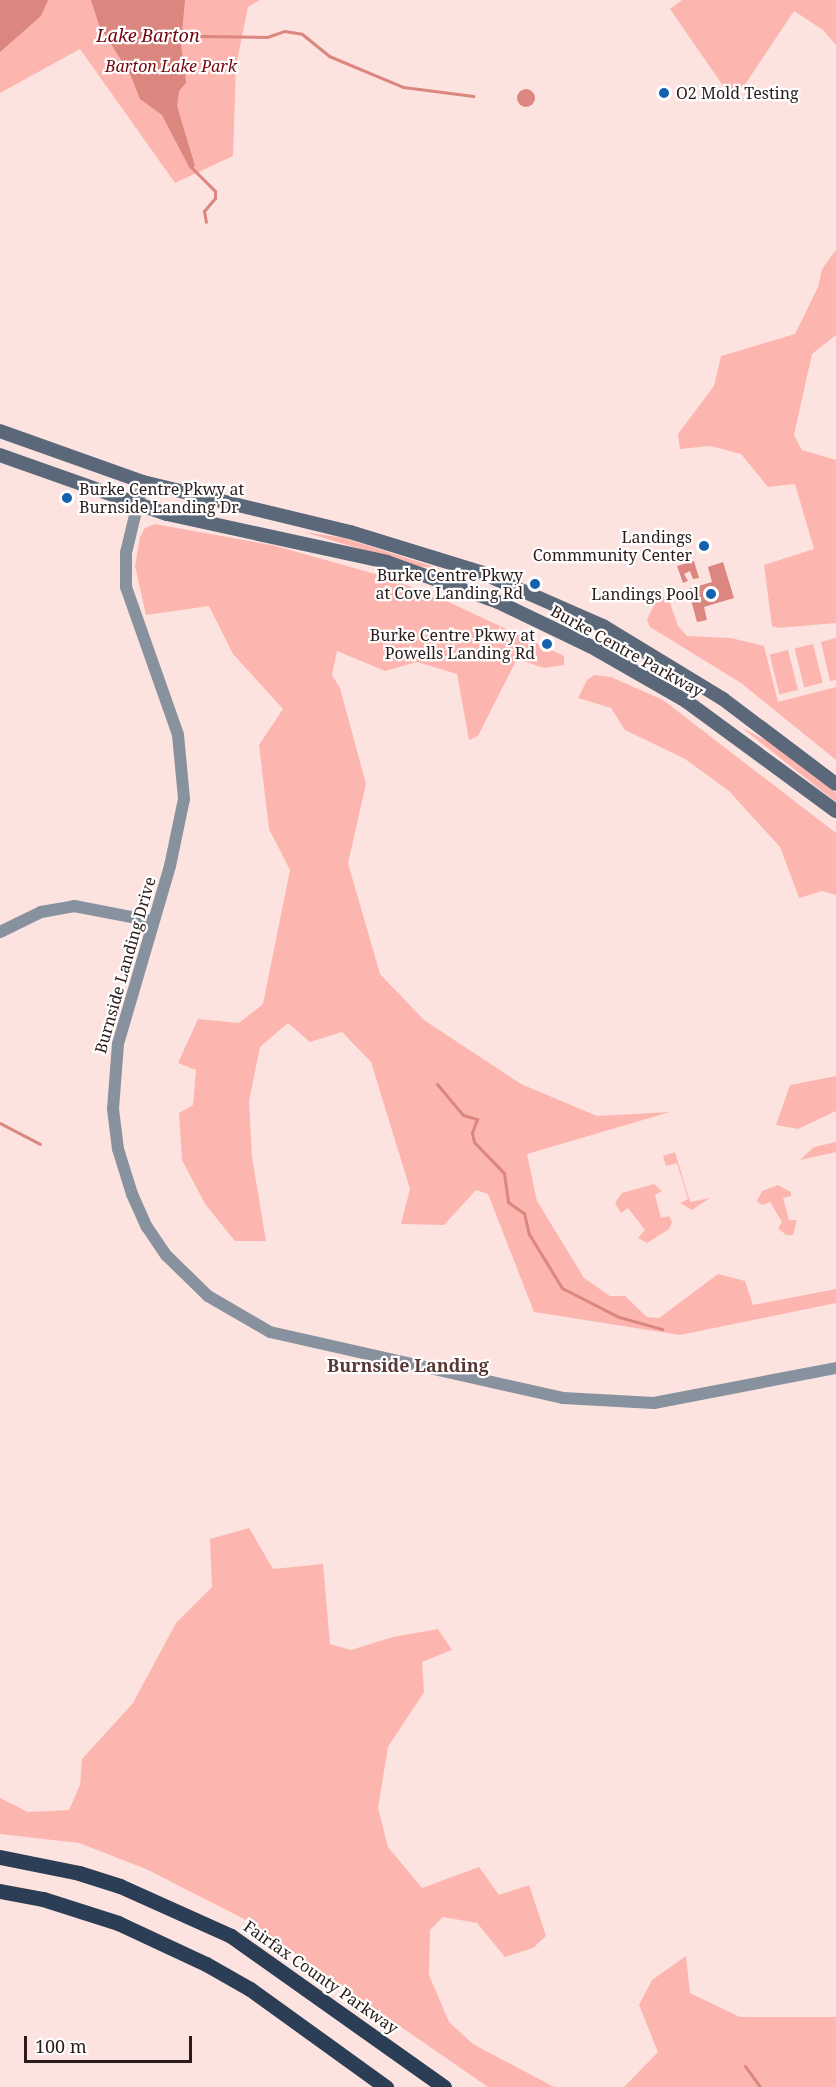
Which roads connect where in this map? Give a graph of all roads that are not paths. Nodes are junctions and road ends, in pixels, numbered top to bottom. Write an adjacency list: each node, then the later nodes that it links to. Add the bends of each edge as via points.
1 (0, 431): 3 (main road, Burke Centre Parkway)
2 (0, 455): 4 (main road, Burke Centre Parkway)
3 (143, 482): 4 (street, Burnside Landing Drive); 5 (main road, Burke Centre Parkway, via 350,532 480,572 603,626 723,699)
4 (136, 503): 6 (main road, Burke Centre Parkway, via 167,514 387,562 524,613 686,701); 7 (street, Burnside Landing Drive, via 126,553 126,587 178,735 184,779 182,821)
5 (836, 784)
6 (836, 811)
7 (152, 921): 8 (street, via 74,906 41,912); 9 (street, Burnside Landing Drive, via 114,1064 113,1109 118,1149 132,1194 153,1237 190,1281 232,1314 270,1332 331,1348 597,1403 683,1400)
8 (0, 932)
9 (836, 1368)
10 (0, 1857): 13 (highway, Fairfax County Parkway, via 79,1873 120,1886 231,1935)
11 (0, 1891): 12 (highway, via 43,1899 118,1923 197,1959 250,1989)
12 (386, 2087)
13 (444, 2087)

